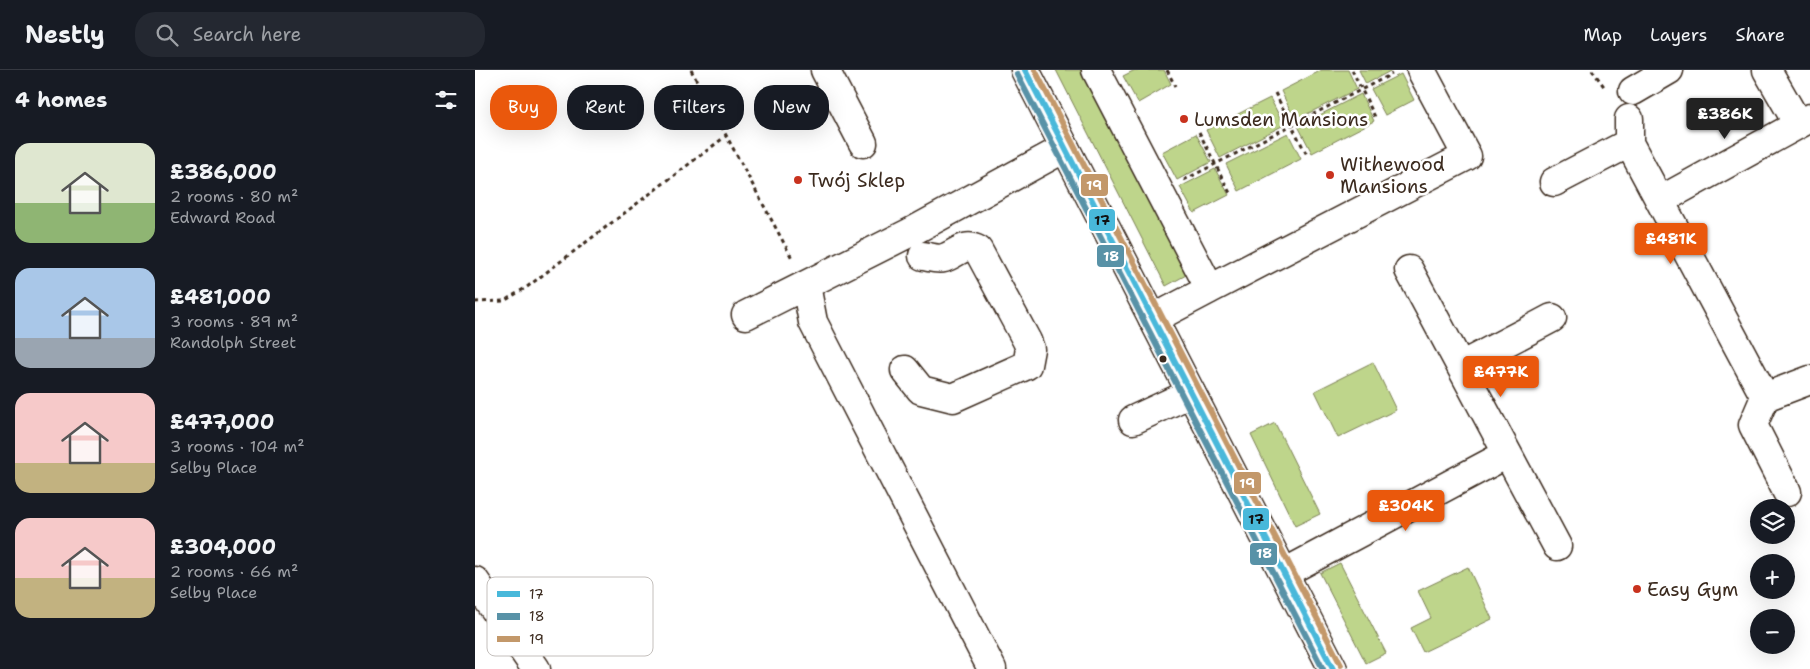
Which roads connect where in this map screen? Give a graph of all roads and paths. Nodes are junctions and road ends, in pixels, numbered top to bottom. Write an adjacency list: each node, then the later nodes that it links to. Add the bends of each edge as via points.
1 (691, 70): 19 (path)
2 (825, 70): 20 (street)
3 (1025, 70): 21 (street)
4 (1096, 70): 25 (street)
5 (1167, 70): 11 (path)
6 (1352, 70): 12 (path)
7 (1399, 70): 12 (path)
8 (1421, 70): 31 (street, via 1467,156)
9 (1669, 70): 13 (street)
10 (1767, 70): 16 (street)
11 (1175, 86)
12 (1361, 90): 15 (path); 17 (path)
13 (1633, 91)
14 (1275, 93): 17 (path)
15 (1376, 119)
16 (1804, 121): 27 (street)
17 (1292, 125): 22 (path); 23 (path)
18 (1199, 132): 23 (path)
19 (726, 136): 30 (path); 32 (path, via 527,287 504,301)
20 (863, 143)
21 (1065, 148): 30 (street); 35 (street)
22 (1307, 156)
23 (1214, 164): 25 (path); 26 (path)
24 (1554, 182): 27 (street, via 1629,131)
25 (1160, 192): 31 (street)
26 (1231, 195)
27 (1661, 200): 40 (street)
28 (923, 256): 37 (street, via 943,258 971,246 978,250 1027,341 1029,359 1027,365 953,398 921,390)
29 (1409, 270): 36 (street)
30 (807, 285): 33 (street); 50 (street, via 813,322)
31 (1210, 288): 35 (street)
32 (475, 302)
33 (746, 315)
34 (1552, 318): 36 (street)
35 (1153, 319): 39 (street)
36 (1461, 366): 42 (street)
37 (905, 370)
38 (1810, 380): 40 (street)
39 (1191, 393): 41 (street); 45 (street)
40 (1765, 397): 43 (street, via 1753,425)
41 (1133, 420)
42 (1507, 454): 44 (street); 45 (street)
43 (1787, 492)
44 (1557, 546)
45 (1284, 573): 51 (street)
46 (475, 581): 47 (street)
47 (487, 598)
48 (527, 656): 49 (street)
49 (536, 669)
50 (992, 669)
51 (1333, 669)

